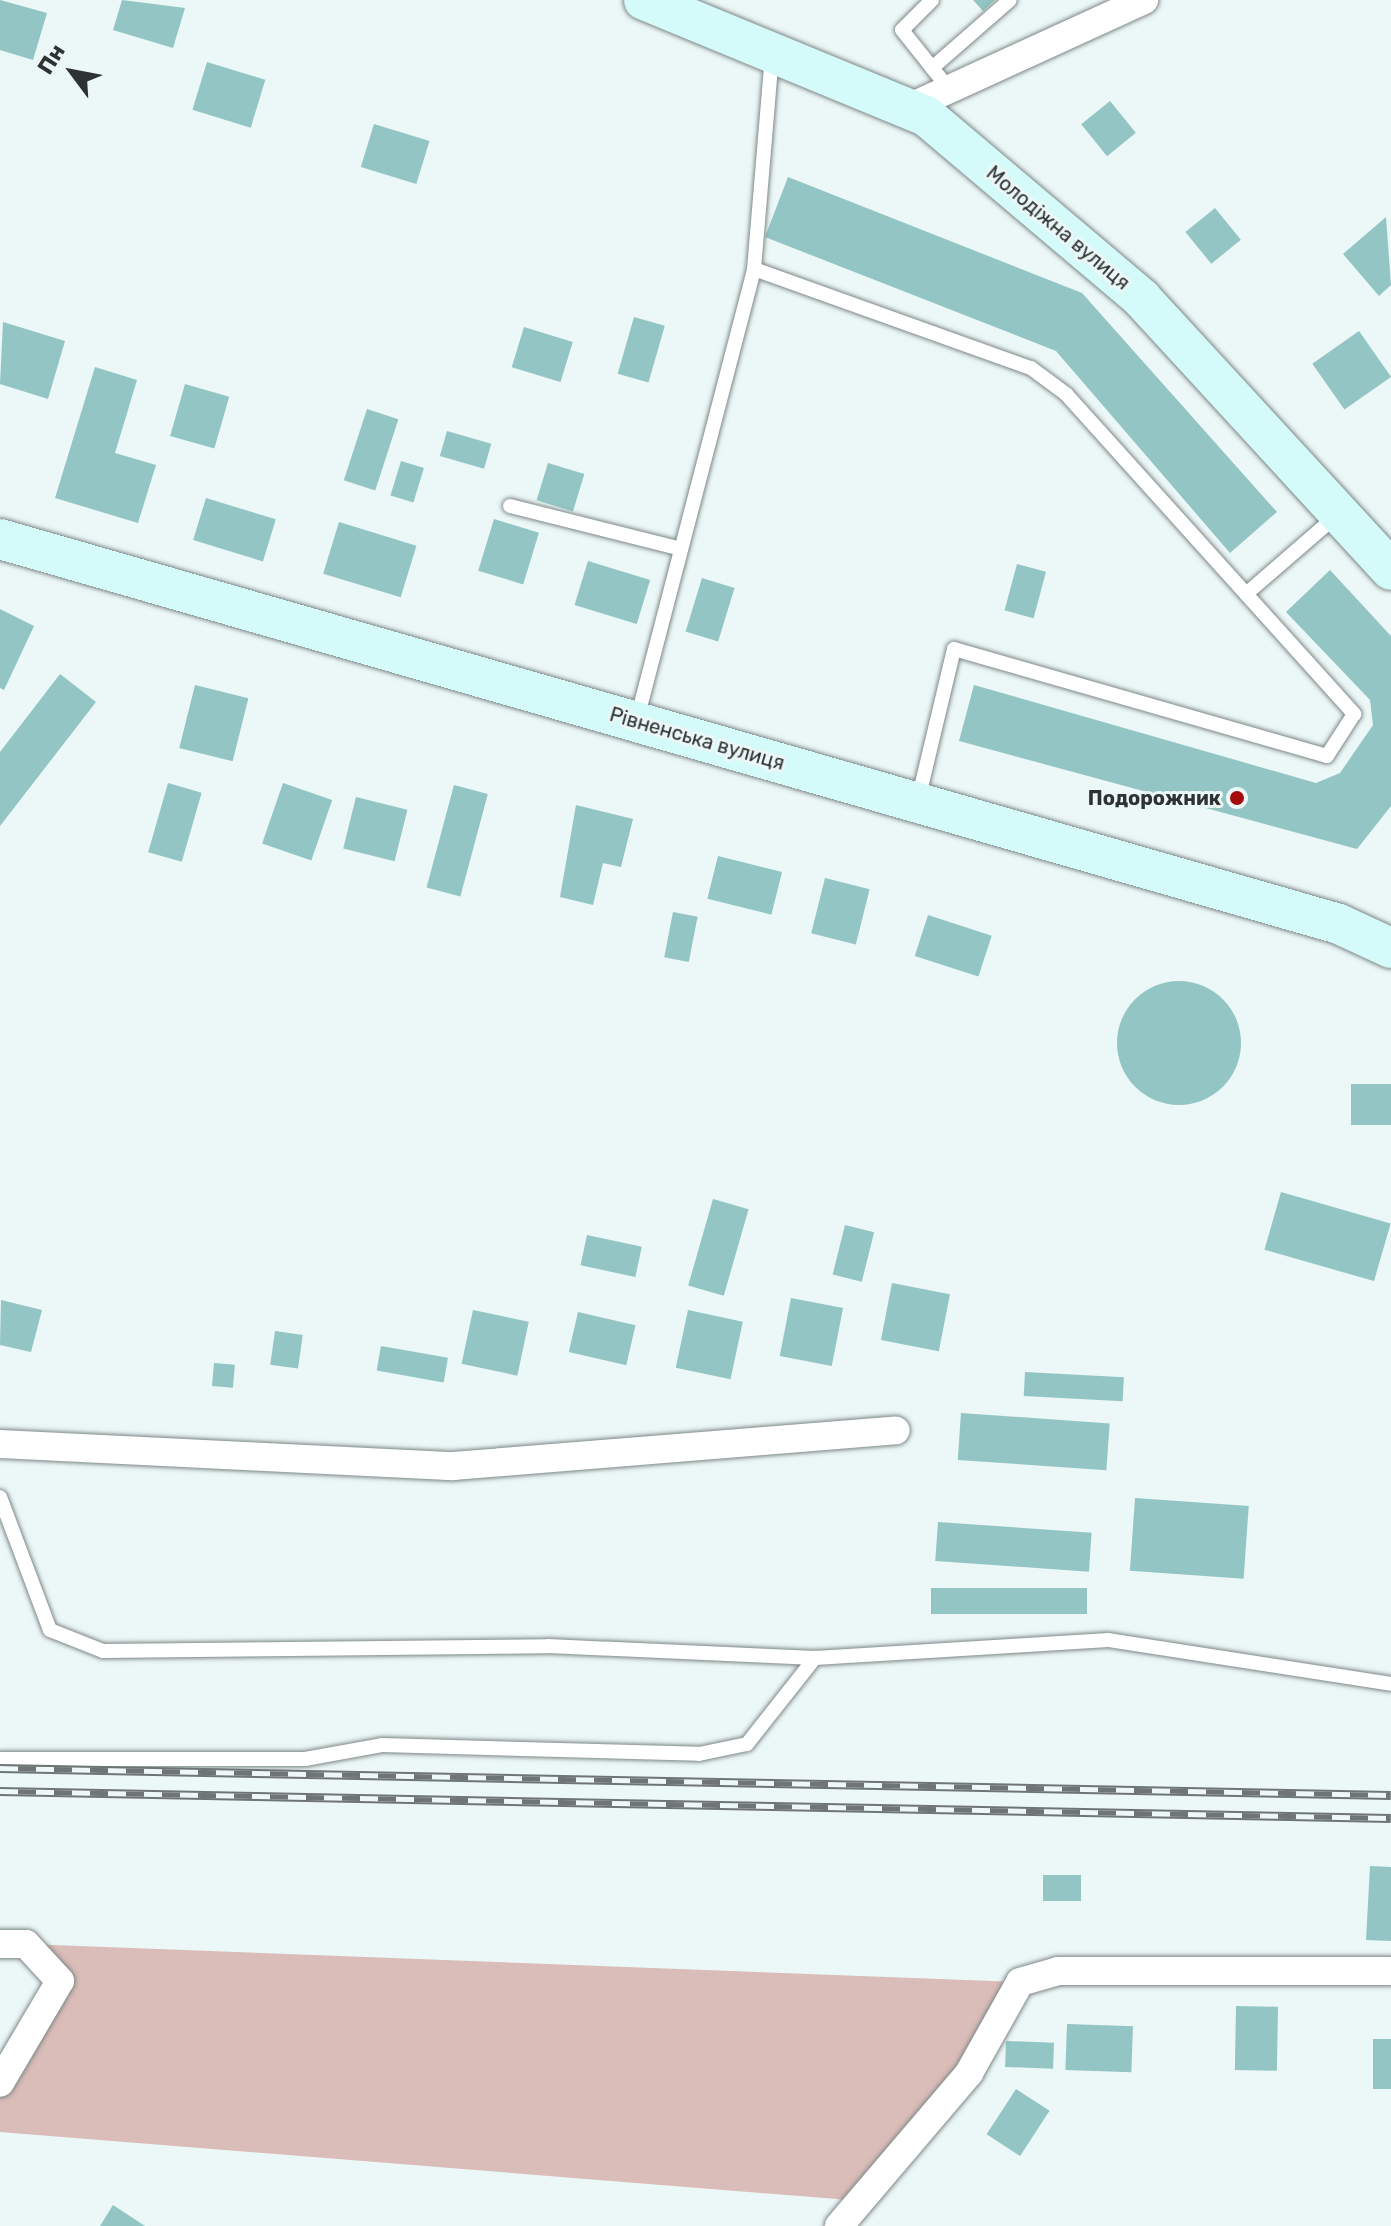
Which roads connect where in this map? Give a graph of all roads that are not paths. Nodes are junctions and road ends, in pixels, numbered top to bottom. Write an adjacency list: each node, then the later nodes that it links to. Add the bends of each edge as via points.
1 (644, 0): 5 (main road, Молодіжна вулиця)
2 (932, 0): 6 (lane, via 902,30)
3 (1010, 0): 6 (lane)
4 (1144, 0): 6 (street)
5 (773, 47): 7 (main road, Молодіжна вулиця); 8 (lane)
6 (941, 78): 7 (street)
7 (906, 109): 10 (main road, Молодіжна вулиця, via 926,116 1141,298)
8 (754, 269): 12 (lane); 14 (lane, via 1031,368 1066,394)
9 (510, 506): 12 (lane)
10 (1339, 513): 13 (main road, Молодіжна вулиця); 14 (lane)
11 (0, 539): 15 (main road, Рівненська вулиця)
12 (681, 549): 15 (lane)
13 (1391, 570)
14 (1246, 594): 16 (lane, via 1354,714 1327,756 954,649)
15 (637, 722): 16 (main road, Рівненська вулиця)
16 (918, 800): 17 (main road, Рівненська вулиця, via 1339,924)
17 (1391, 948)
18 (896, 1430): 19 (street, via 453,1466)
19 (0, 1444)
20 (0, 1497): 21 (lane, via 50,1630 103,1651 548,1646)
21 (815, 1658): 22 (lane, via 1108,1640); 23 (lane, via 747,1744 699,1754 382,1745 305,1759)
22 (1391, 1684)
23 (0, 1759)
24 (13, 1944): 26 (street, via 60,1981)
25 (1391, 1971): 27 (street, via 1058,1971 1020,1982 969,2073)
26 (0, 2083)
27 (839, 2226)

